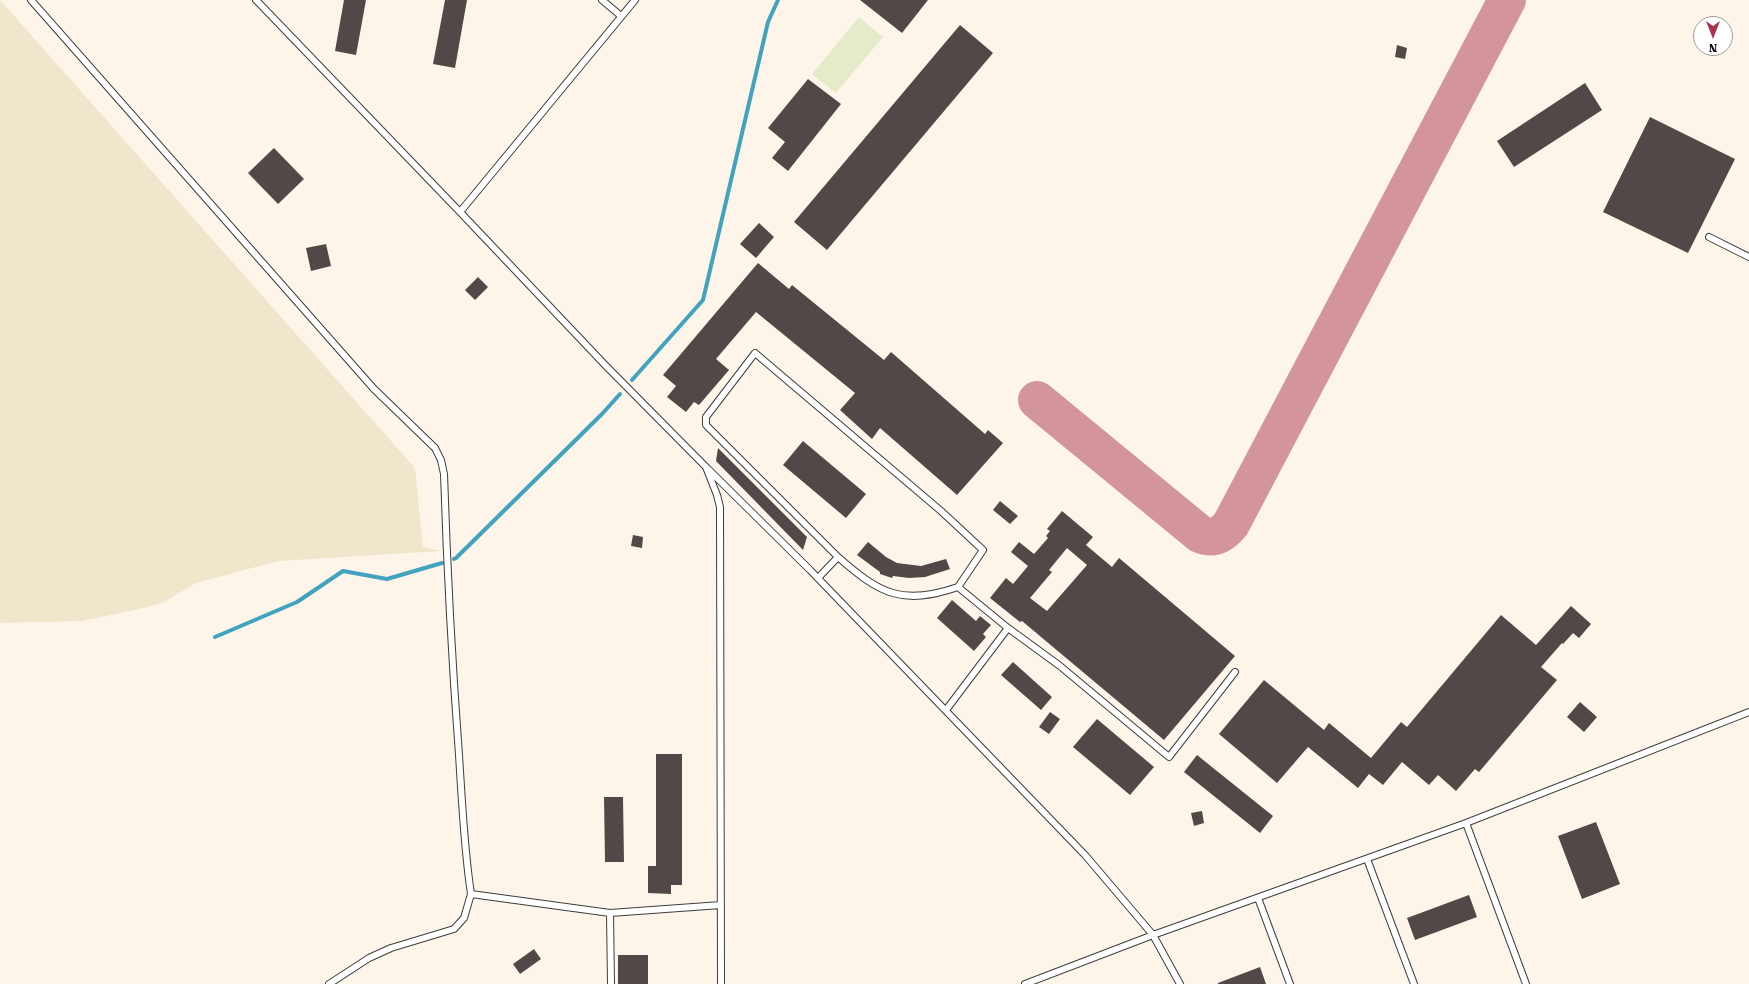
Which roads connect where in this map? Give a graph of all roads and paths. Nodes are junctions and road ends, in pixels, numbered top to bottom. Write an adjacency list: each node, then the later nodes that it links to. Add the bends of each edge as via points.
1 (31, 0): 19 (lane, via 374,389 435,448 441,460 444,474 459,761)
2 (256, 0): 6 (lane)
3 (602, 0): 5 (lane)
4 (635, 0): 5 (lane)
5 (621, 16): 6 (lane)
6 (460, 212): 9 (lane)
7 (1709, 237): 8 (lane)
8 (1749, 257)
9 (706, 467): 11 (lane); 21 (lane, via 720,507)
10 (838, 557): 11 (lane); 12 (lane, via 856,573 886,592 908,596 929,595); 12 (lane, via 706,425 706,417 755,353 941,511 983,550)
11 (818, 578): 15 (lane)
12 (958, 587): 13 (lane)
13 (1008, 628): 14 (lane, via 1060,666 1169,757); 15 (lane)
14 (1235, 672)
15 (946, 710): 23 (lane, via 1085,855)
16 (1749, 712): 17 (lane)
17 (1466, 823): 18 (lane); 31 (lane)
18 (1367, 859): 20 (lane); 30 (lane)
19 (471, 894): 22 (lane); 24 (lane, via 464,918 454,929 391,948 369,958)
20 (1258, 898): 23 (lane); 29 (lane)
21 (721, 905): 22 (lane); 26 (lane)
22 (610, 913): 25 (lane)
23 (1153, 935): 27 (lane); 28 (lane)
24 (329, 984)
25 (611, 984)
26 (721, 984)
27 (1025, 984)
28 (1180, 984)
29 (1290, 984)
30 (1414, 984)
31 (1526, 984)

